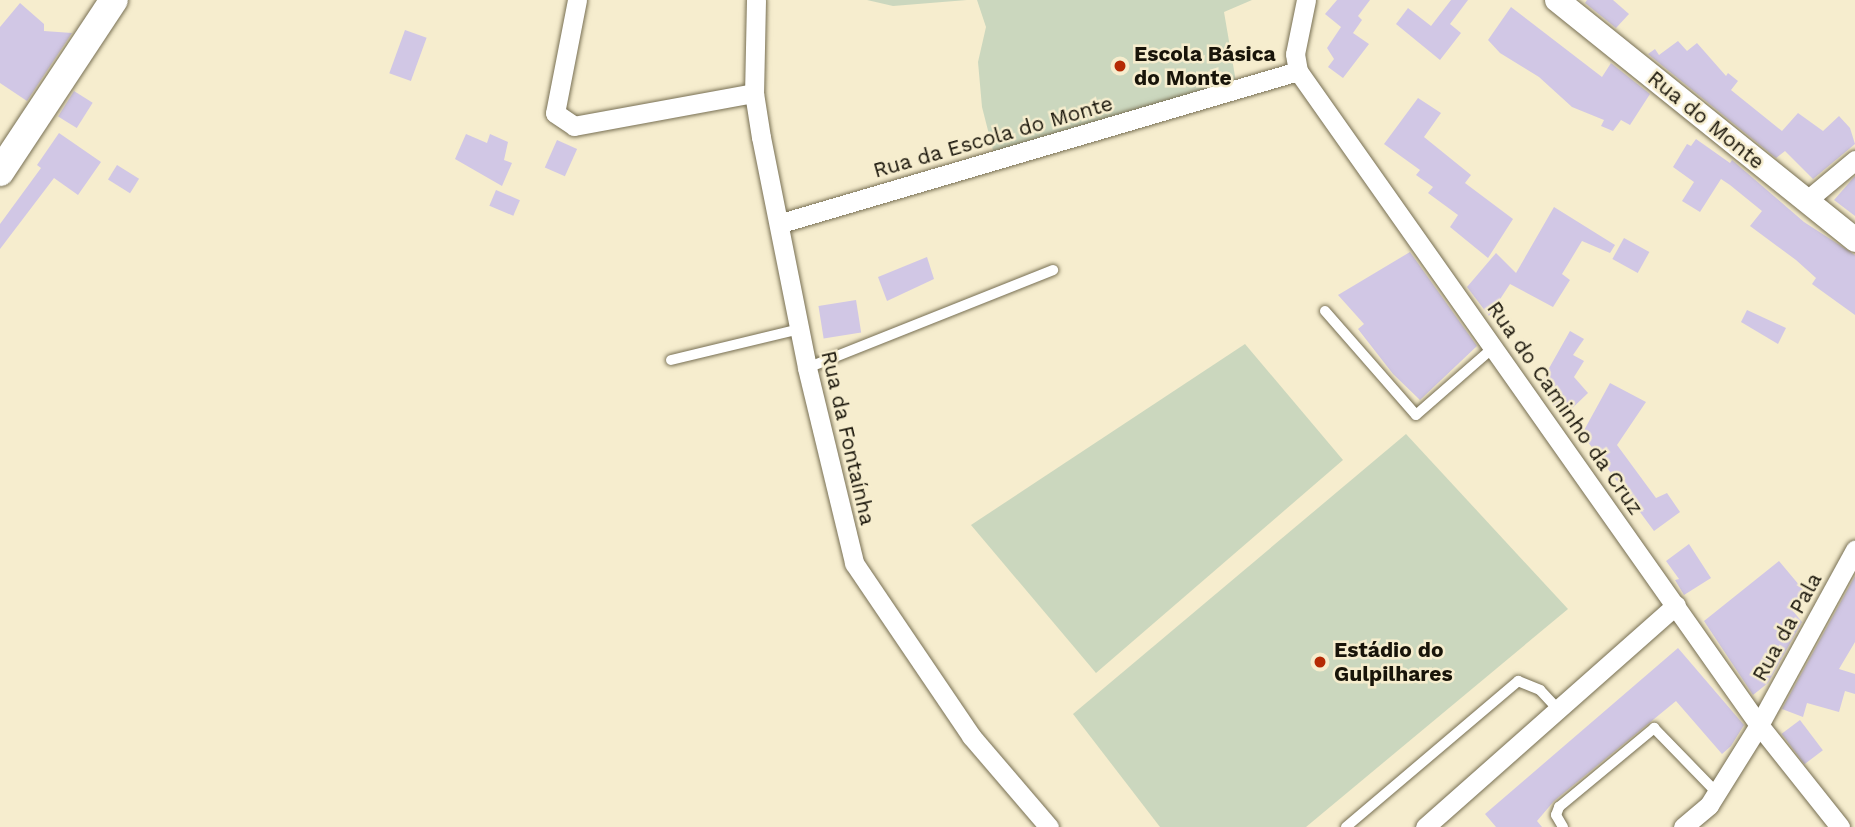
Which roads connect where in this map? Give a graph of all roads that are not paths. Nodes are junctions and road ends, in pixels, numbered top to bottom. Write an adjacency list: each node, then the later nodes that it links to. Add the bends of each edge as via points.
1 (114, 0): 9 (main road)
2 (577, 0): 7 (street, via 555,113 574,127)
3 (756, 0): 7 (street, Rua da Fontaínha)
4 (1306, 0): 6 (street, via 1295,54)
5 (1557, 0): 10 (street, Rua do Monte)
6 (1298, 71): 11 (street, Rua da Escola do Monte); 16 (street, Rua do Caminho da Cruz)
7 (754, 93): 11 (street, Rua da Fontaínha)
8 (1855, 160): 10 (street)
9 (0, 172)
10 (1806, 201): 12 (street, Rua do Monte)
11 (780, 223): 15 (street, Rua da Fontaínha)
12 (1855, 240)
13 (1053, 270): 18 (lane)
14 (1325, 311): 16 (lane, via 1416,415)
15 (800, 329): 17 (lane); 18 (street, Rua da Fontaínha)
16 (1494, 347): 20 (street, Rua do Caminho da Cruz)
17 (671, 360)
18 (807, 368): 24 (street, Rua da Fontaínha, via 854,563 971,736)
19 (1855, 550): 22 (street, Rua da Pala)
20 (1676, 605): 21 (street); 22 (street, Rua do Caminho da Cruz)
21 (1558, 709): 25 (lane, via 1540,690 1518,681); 26 (street)
22 (1759, 725): 23 (street, Rua da Pala); 30 (street, Rua do Caminho da Cruz)
23 (1713, 799): 27 (lane, via 1654,728 1559,807 1556,815); 28 (street); 29 (street)
24 (1049, 827)
25 (1346, 827)
26 (1425, 827)
27 (1563, 827)
28 (1684, 827)
29 (1707, 827)
30 (1840, 827)

